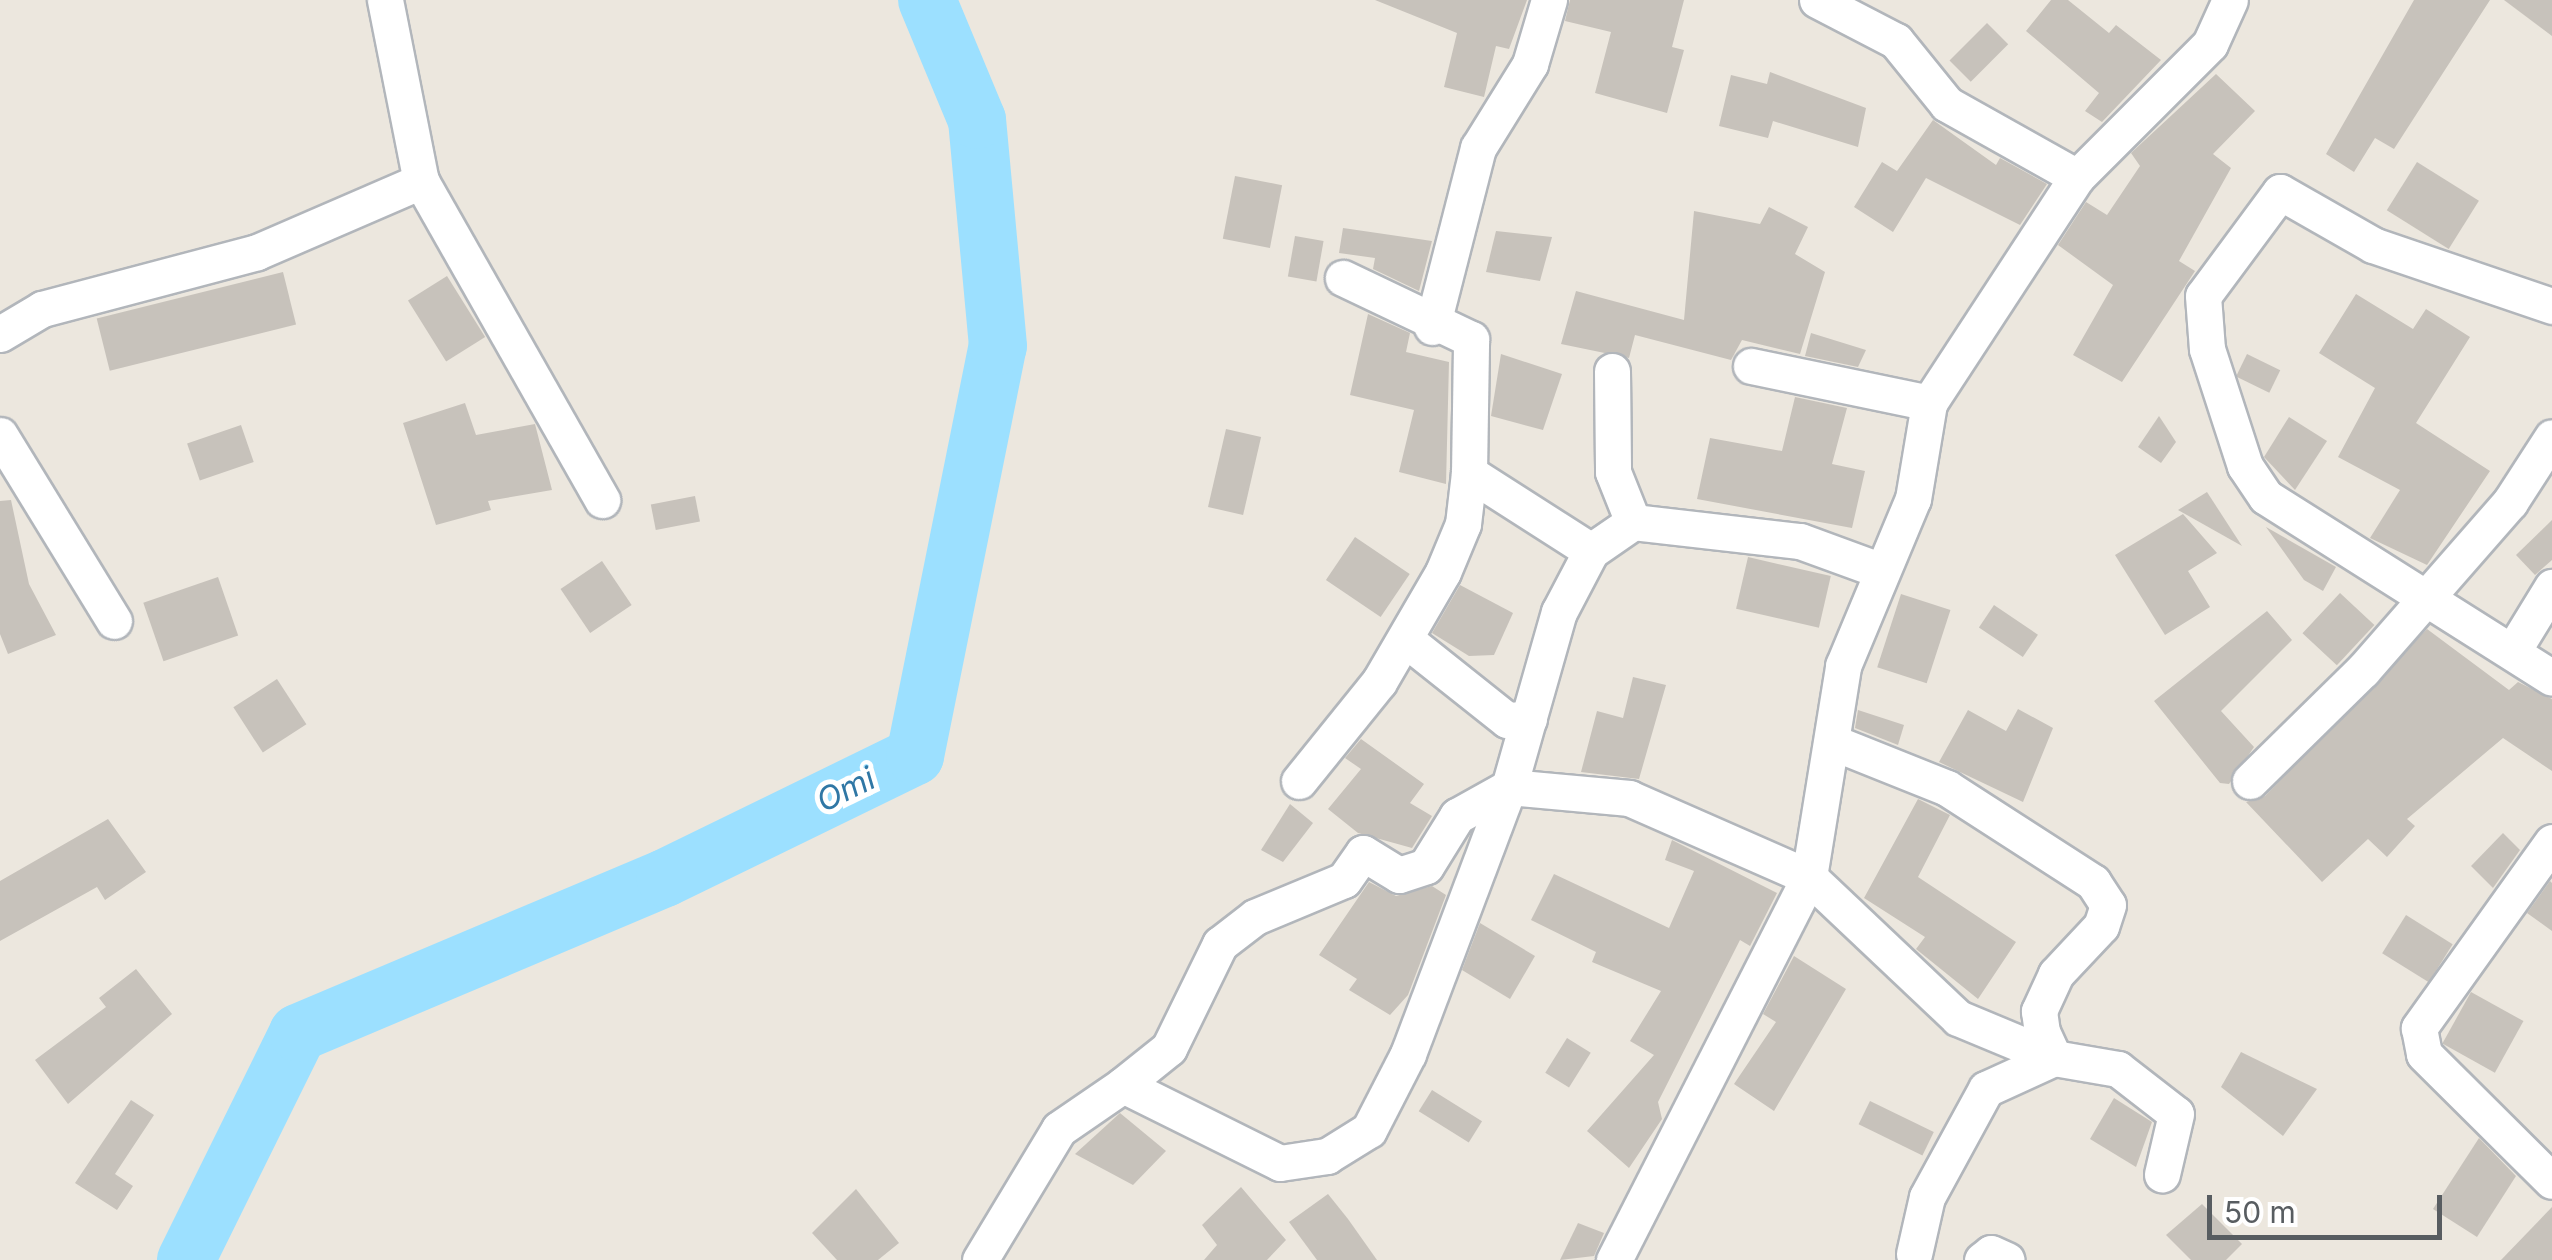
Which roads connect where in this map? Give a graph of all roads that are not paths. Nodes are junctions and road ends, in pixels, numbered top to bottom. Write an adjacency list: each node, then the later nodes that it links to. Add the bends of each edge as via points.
1 (385, 0): 6 (street)
2 (1548, 0): 9 (street, via 1530,64 1478,148)
3 (1817, 0): 5 (street, via 1896,41 1947,104)
4 (2230, 0): 5 (street, via 2210,44)
5 (2077, 177): 13 (street)
6 (421, 181): 10 (street, via 257,252 42,309); 17 (street)
7 (1343, 278): 9 (street)
8 (2552, 306): 22 (street, via 2373,245 2280,192 2203,296 2207,350 2245,466 2266,497)
9 (1432, 327): 16 (street, via 1471,338)
10 (0, 334)
11 (1751, 366): 13 (street)
12 (1612, 371): 18 (street, via 1614,472)
13 (1929, 403): 20 (street, via 1914,498)
14 (0, 434): 23 (street)
15 (2552, 437): 22 (street, via 2510,502)
16 (1468, 473): 19 (street); 24 (street, via 1464,524)
17 (602, 500)
18 (1633, 522): 19 (street); 20 (street, via 1800,541)
19 (1591, 551): 27 (street, via 1559,612)
20 (1882, 571): 28 (street, via 1843,666)
21 (2552, 587): 25 (street)
22 (2421, 602): 25 (street); 30 (street)
23 (114, 622)
24 (1405, 639): 27 (street, via 1507,720); 29 (street)
25 (2514, 649): 26 (street)
26 (2552, 678)
27 (1529, 719): 31 (street)
28 (1832, 742): 33 (street); 34 (street, via 1947,788 2094,882 2108,904 2101,926 2064,964 2039,1011)
29 (1299, 781)
30 (2250, 781)
31 (1510, 787): 33 (street, via 1629,798); 35 (street, via 1457,816 1426,866 1398,875 1363,853 1344,880 1255,917 1220,944 1169,1048); 35 (street, via 1408,1054 1369,1130 1327,1156 1280,1163)
32 (2552, 842): 37 (street, via 2419,1028 2424,1054)
33 (1809, 876): 34 (street, via 1958,1018); 40 (street)
34 (2054, 1058): 36 (street, via 2118,1069 2176,1114); 38 (street, via 1986,1089 1927,1197)
35 (1123, 1085): 39 (street, via 1059,1129)
36 (2162, 1174)
37 (2552, 1181)
38 (1909, 1258)
39 (980, 1260)
40 (1614, 1260)
41 (1982, 1260): 42 (street, via 1992,1253)
42 (2007, 1260)

